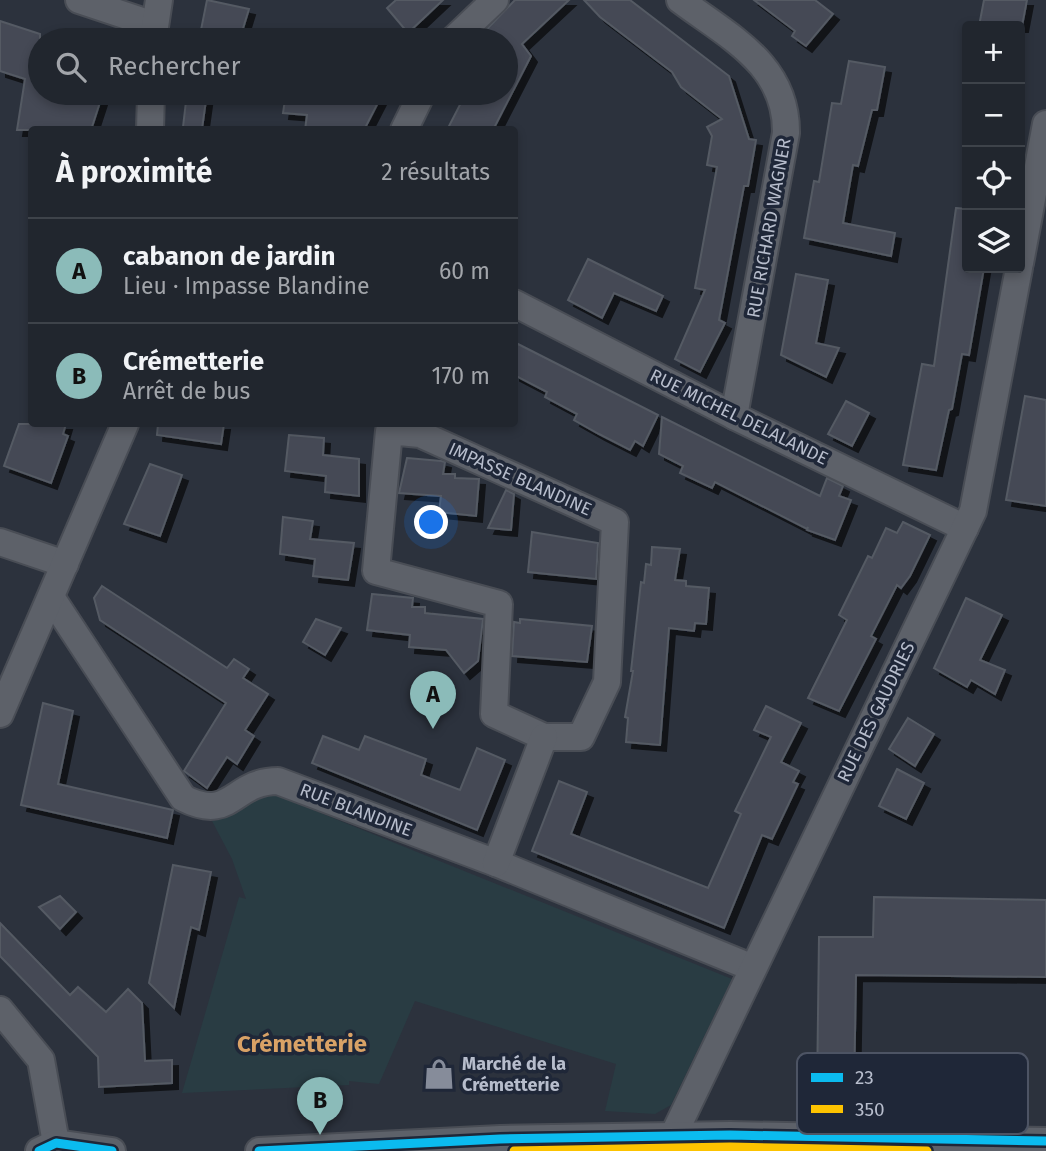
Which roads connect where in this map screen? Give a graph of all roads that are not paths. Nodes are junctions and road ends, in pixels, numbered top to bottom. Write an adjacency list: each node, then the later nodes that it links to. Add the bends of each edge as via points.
1 (79, 0): 4 (street)
2 (495, 0): 5 (street)
3 (680, 0): 14 (street, RUE RICHARD WAGNER, via 760,61 780,90 786,116)
4 (155, 22)
5 (466, 28)
6 (151, 105): 9 (street)
7 (416, 105): 10 (street)
8 (1046, 124): 11 (street, RUE DES GAUDRIES)
9 (150, 126)
10 (406, 126)
11 (1025, 234)
12 (1017, 273): 16 (street, RUE DES GAUDRIES, via 973,510)
13 (518, 305): 14 (street, RUE MICHEL DELALANDE)
14 (734, 416): 16 (street, RUE MICHEL DELALANDE)
15 (124, 427): 18 (street)
16 (965, 528): 23 (street, RUE DES GAUDRIES)
17 (0, 542): 18 (street)
18 (65, 564): 19 (street)
19 (51, 597): 20 (street); 22 (street, RUE BLANDINE, via 183,798 218,807 252,785 278,781)
20 (0, 714)
21 (544, 737): 21 (street, IMPASSE BLANDINE, via 581,737 607,682 615,522 420,434 389,431 376,571 499,604 494,714); 22 (street)
22 (496, 863): 23 (street, RUE BLANDINE)
23 (753, 968): 25 (street, RUE DES GAUDRIES)
24 (0, 1010): 28 (street, via 41,1060)
25 (673, 1136): 26 (street); 27 (street)
26 (1046, 1141)
27 (571, 1145): 29 (street)
28 (48, 1147): 30 (street)
29 (382, 1147): 31 (street)
30 (112, 1151)
31 (259, 1151)

